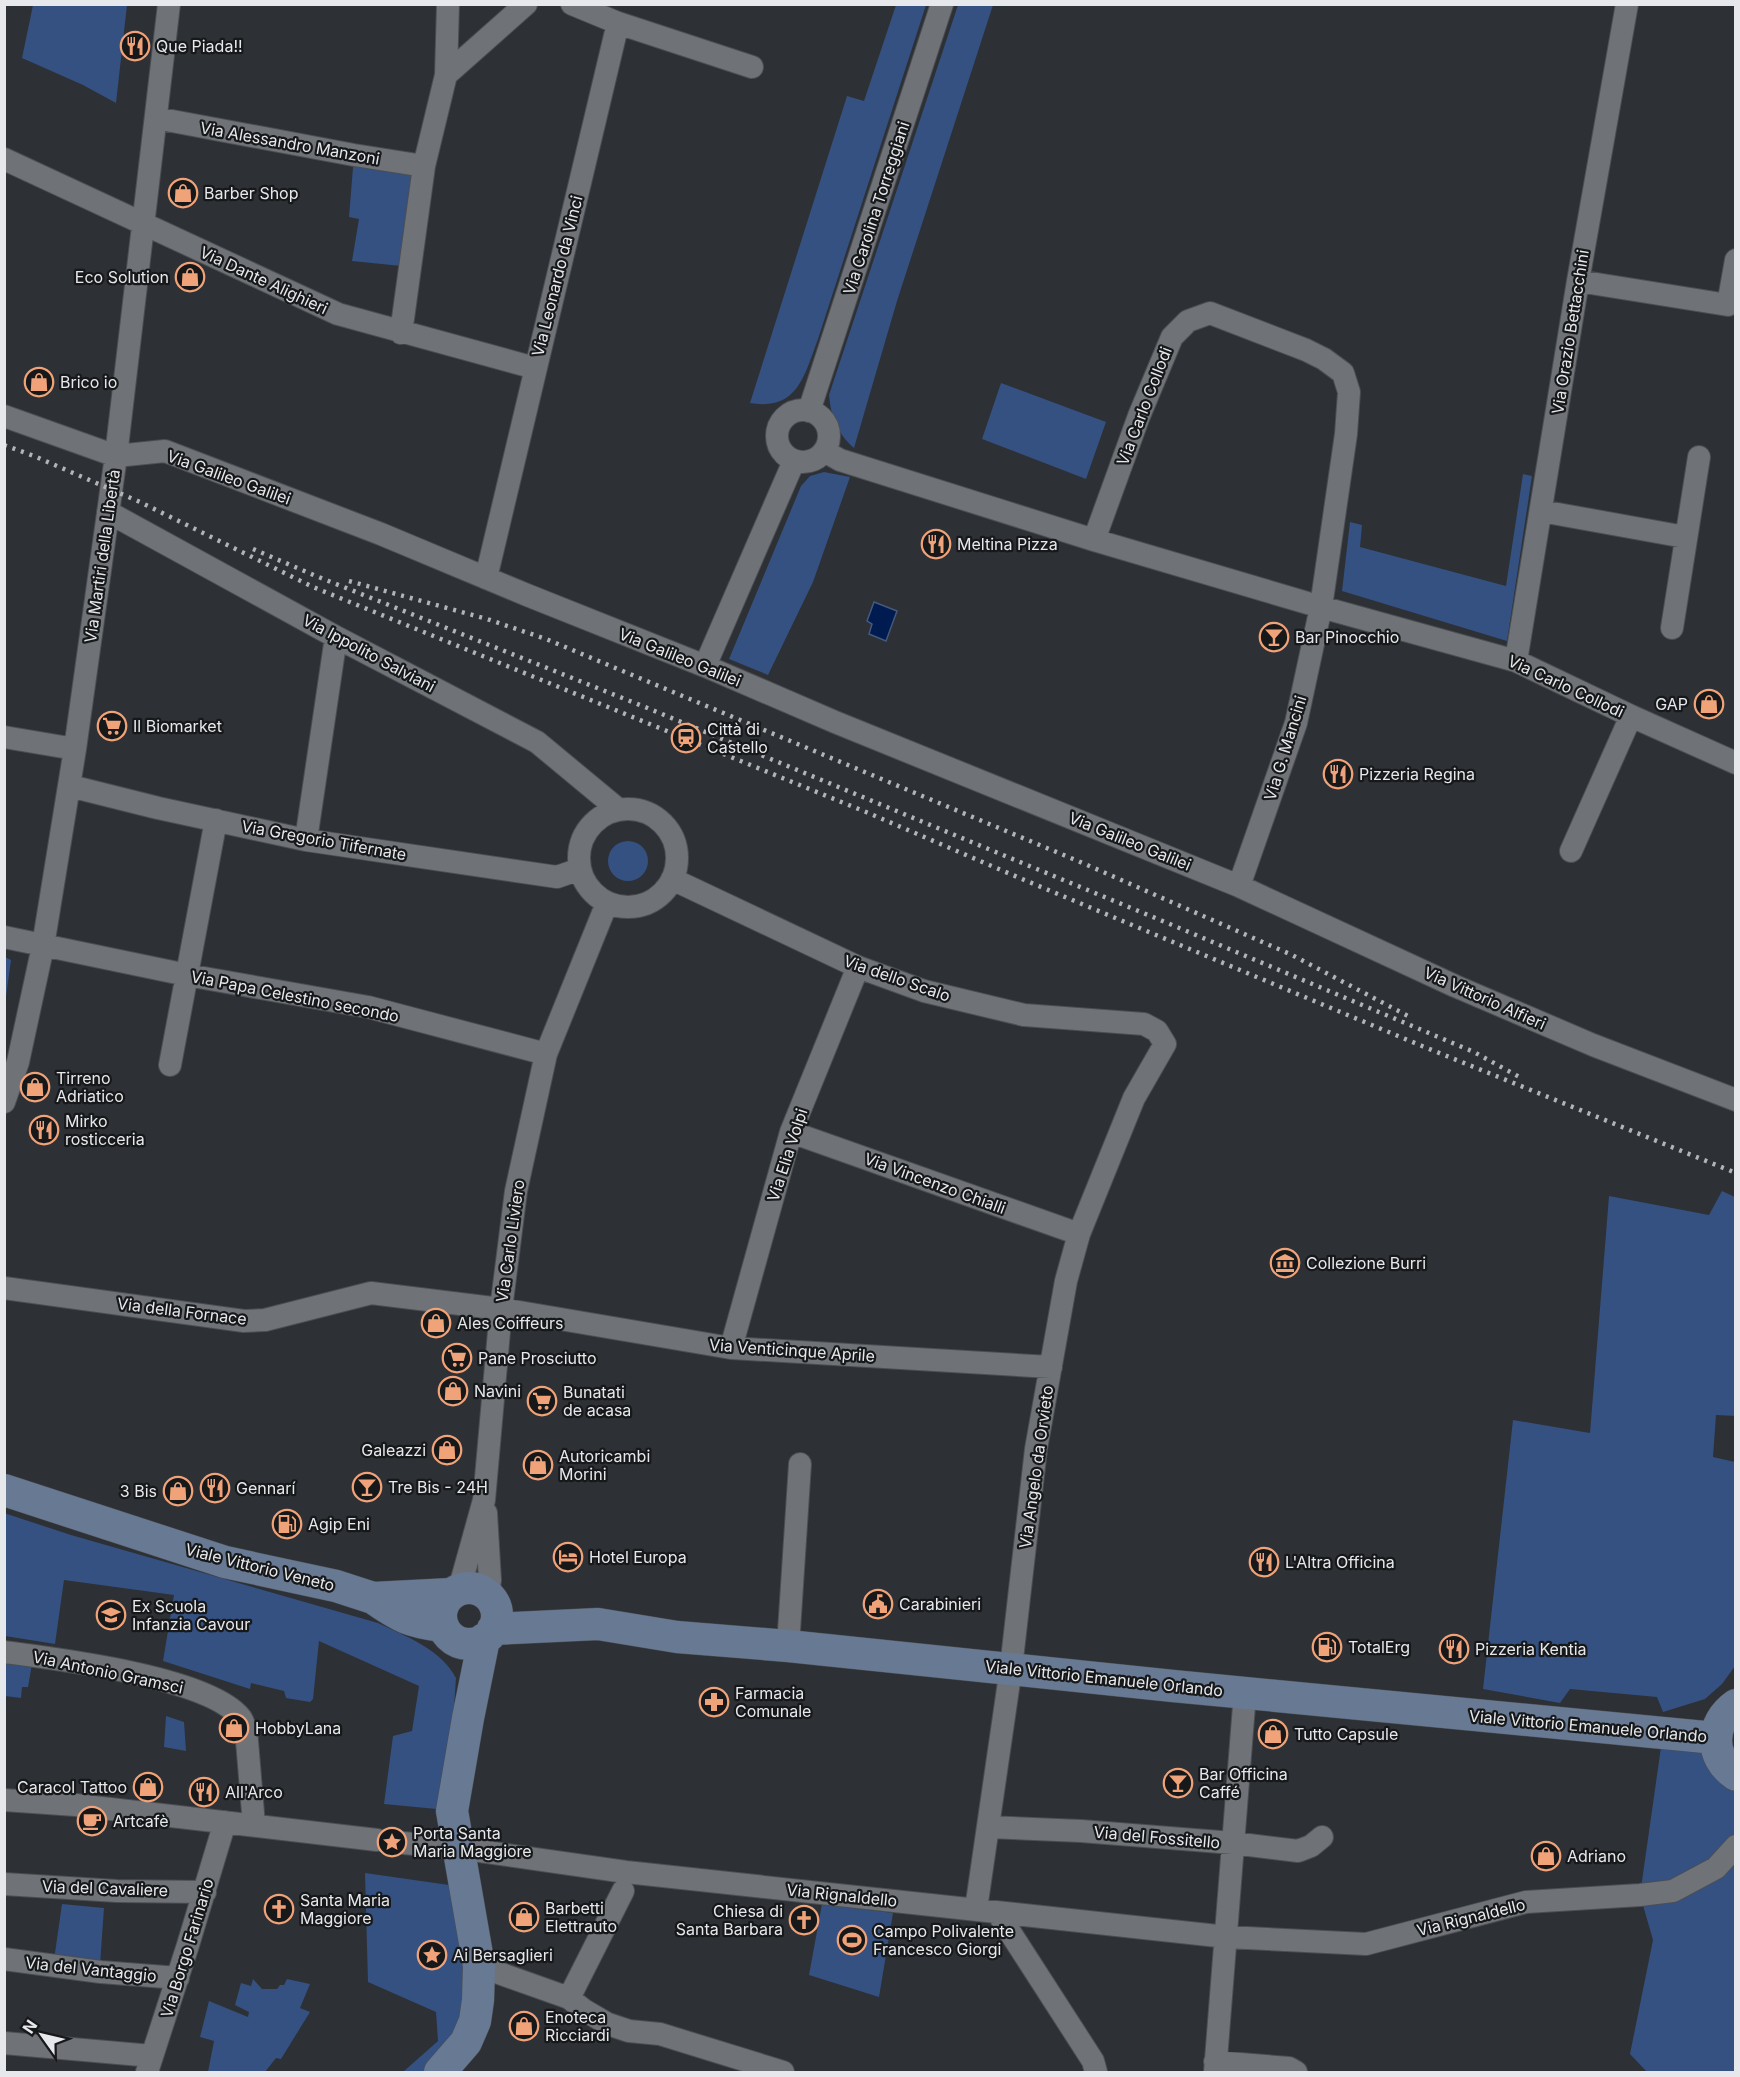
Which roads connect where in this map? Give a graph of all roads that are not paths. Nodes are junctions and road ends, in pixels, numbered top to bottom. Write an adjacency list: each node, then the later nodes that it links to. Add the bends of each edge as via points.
1 (169, 4): 10 (street, Via Martiri della Libertà)
2 (448, 4): 9 (street)
3 (526, 4): 9 (street)
4 (572, 4): 7 (street)
5 (942, 4): 18 (street, Via Carolina Torreggiani)
6 (1626, 4): 15 (street, Via Orazio Bettacchini)
7 (618, 23): 8 (street); 17 (street, Via Leonardo da Vinci)
8 (752, 67)
9 (446, 75): 12 (street)
10 (156, 118): 12 (street, Via Alessandro Manzoni); 13 (street, Via Martiri della Libertà)
11 (4, 159): 13 (street, Via Dante Alighieri)
12 (424, 166): 16 (street)
13 (143, 225): 16 (street, Via Dante Alighieri, via 338,314); 21 (street, Via Martiri della Libertà)
14 (1736, 260): 15 (street, via 1728,305)
15 (1578, 281): 24 (street, Via Orazio Bettacchini)
16 (401, 333): 17 (street, Via Dante Alighieri)
17 (535, 368): 28 (street, Via Leonardo da Vinci)
18 (808, 411): 20 (street, via 817,414 828,427); 23 (street, via 800,410 785,418 777,433 781,450)
19 (4, 416): 21 (street)
20 (824, 451): 23 (street, via 811,461); 27 (street, Via Carlo Collodi, via 840,460)
21 (116, 456): 25 (street, Via Martiri della Libertà); 28 (street, Via Galileo Galilei, via 165,451)
22 (1700, 457): 26 (street)
23 (794, 461): 33 (street)
24 (1541, 511): 26 (street); 32 (street, Via Orazio Bettacchini)
25 (108, 512): 31 (street, Via Ippolito Salviani); 36 (street, Via Martiri della Libertà)
26 (1685, 537): 30 (street)
27 (1094, 540): 29 (street, Via Carlo Collodi); 29 (street, Via Carlo Collodi, via 1172,337 1188,321 1210,313 1324,358 1342,373 1349,392 1346,434)
28 (486, 579): 33 (street, Via Galileo Galilei)
29 (1322, 607): 32 (street, Via Carlo Collodi); 45 (street, Via G. Mancini, via 1296,723)
30 (1672, 628)
31 (336, 637): 39 (street, Via Ippolito Salviani, via 541,745); 41 (street)
32 (1516, 661): 34 (street, Via Carlo Collodi)
33 (705, 666): 45 (street, Via Galileo Galilei)
34 (1631, 716): 37 (street, Via Carlo Collodi); 42 (street)
35 (4, 737): 36 (street)
36 (75, 749): 38 (street, Via Martiri della Libertà)
37 (1736, 763)
38 (70, 786): 40 (street, Via Gregorio Tifernate); 48 (street, Via Martiri della Libertà)
39 (619, 810): 43 (street, via 595,821 587,831 581,843); 44 (street, via 651,815 664,825 677,852)
40 (216, 820): 41 (street, Via Gregorio Tifernate); 50 (street)
41 (306, 840): 43 (street, Via Gregorio Tifernate, via 557,877)
42 (1571, 851)
43 (580, 869): 46 (street, via 585,883)
44 (672, 879): 46 (street, via 651,901 621,907); 49 (street, Via dello Scalo)
45 (1239, 886): 54 (street, Via Vittorio Alfieri, via 1476,995)
46 (607, 903): 52 (street, Via Carlo Liviero)
47 (4, 937): 48 (street, Via Papa Celestino secondo)
48 (43, 946): 50 (street, Via Papa Celestino secondo); 55 (street, Via Martiri della Libertà, via 18,1062)
49 (858, 967): 51 (street, Via dello Scalo, via 924,991 1024,1015 1144,1024 1157,1032); 56 (street, Via Elia Volpi)
50 (187, 975): 52 (street, Via Papa Celestino secondo, via 368,1007); 53 (street)
51 (1164, 1044): 57 (street, Via Angelo da Orvieto, via 1134,1098)
52 (546, 1054): 59 (street, Via Carlo Liviero, via 516,1191)
53 (170, 1065)
54 (1736, 1100)
55 (4, 1102)
56 (791, 1132): 57 (street, Via Vincenzo Chialli); 60 (street, Via Elia Volpi)
57 (1079, 1234): 61 (street, Via Angelo da Orvieto, via 1066,1281)
58 (4, 1288): 59 (street, Via della Fornace, via 244,1321 265,1320 371,1293)
59 (501, 1309): 60 (street, Via Venticinque Aprile); 65 (street, Via Carlo Liviero, via 484,1500 490,1580)
60 (731, 1348): 61 (street, Via Venticinque Aprile)
61 (1051, 1367): 69 (street, Via Angelo da Orvieto, via 1036,1449)
62 (800, 1464): 67 (street)
63 (4, 1490): 64 (main road, Viale Vittorio Veneto, via 225,1562)
64 (374, 1598): 65 (main road, Viale Vittorio Veneto); 66 (main road, via 396,1614)
65 (478, 1609): 66 (main road, via 469,1644); 66 (main road, via 442,1609); 67 (main road, Viale Vittorio Emanuele Orlando, via 677,1637); 72 (main road)
66 (448, 1633): 72 (main road)
67 (788, 1646): 69 (main road, Viale Vittorio Emanuele Orlando)
68 (4, 1652): 77 (street, Via Antonio Gramsci, via 65,1660 178,1684 224,1704 240,1717 246,1729)
69 (1011, 1668): 70 (main road, Viale Vittorio Emanuele Orlando); 78 (street, Via Angelo da Orvieto)
70 (1245, 1692): 73 (main road, Viale Vittorio Emanuele Orlando); 80 (street)
71 (1736, 1705): 73 (main road, Viale Vittorio Emanuele Orlando, via 1722,1718)
72 (468, 1718): 82 (main road, via 453,1811)
73 (1715, 1738): 74 (main road, Viale Vittorio Emanuele Orlando, via 1719,1758)
74 (1736, 1775)
75 (4, 1800): 76 (street, Via Rignaldello)
76 (225, 1822): 77 (street, Via Rignaldello); 85 (street, Via Borgo Farinario)
77 (254, 1825): 82 (street, Via Rignaldello)
78 (988, 1827): 80 (street, Via del Fossitello, via 1081,1830); 86 (street, Via Angelo da Orvieto)
79 (1322, 1837): 80 (street, Via del Fossitello, via 1298,1851)
80 (1233, 1843): 87 (street)
81 (1736, 1846): 87 (street, Via Rignaldello, via 1716,1868 1673,1891 1527,1902 1366,1944)
82 (459, 1848): 86 (street, Via Rignaldello, via 626,1872); 89 (main road)
83 (4, 1884): 85 (street, Via del Cavaliere)
84 (623, 1891): 91 (street)
85 (205, 1892): 90 (street, Via Borgo Farinario)
86 (987, 1910): 87 (street, Via Rignaldello); 97 (street, via 1093,2061)
87 (1227, 1937): 94 (street)
88 (4, 1959): 90 (street, Via del Vantaggio)
89 (479, 1966): 91 (street); 95 (main road, via 475,2021 466,2042)
90 (178, 1978): 93 (street, Via Borgo Farinario)
91 (569, 1998): 96 (street, via 609,2024 629,2031 660,2034)
92 (4, 2043): 93 (street)
93 (150, 2064)
94 (1215, 2067): 98 (street, via 1289,2068)
95 (440, 2073)
96 (783, 2073)
97 (1096, 2073)
98 (1296, 2073)

